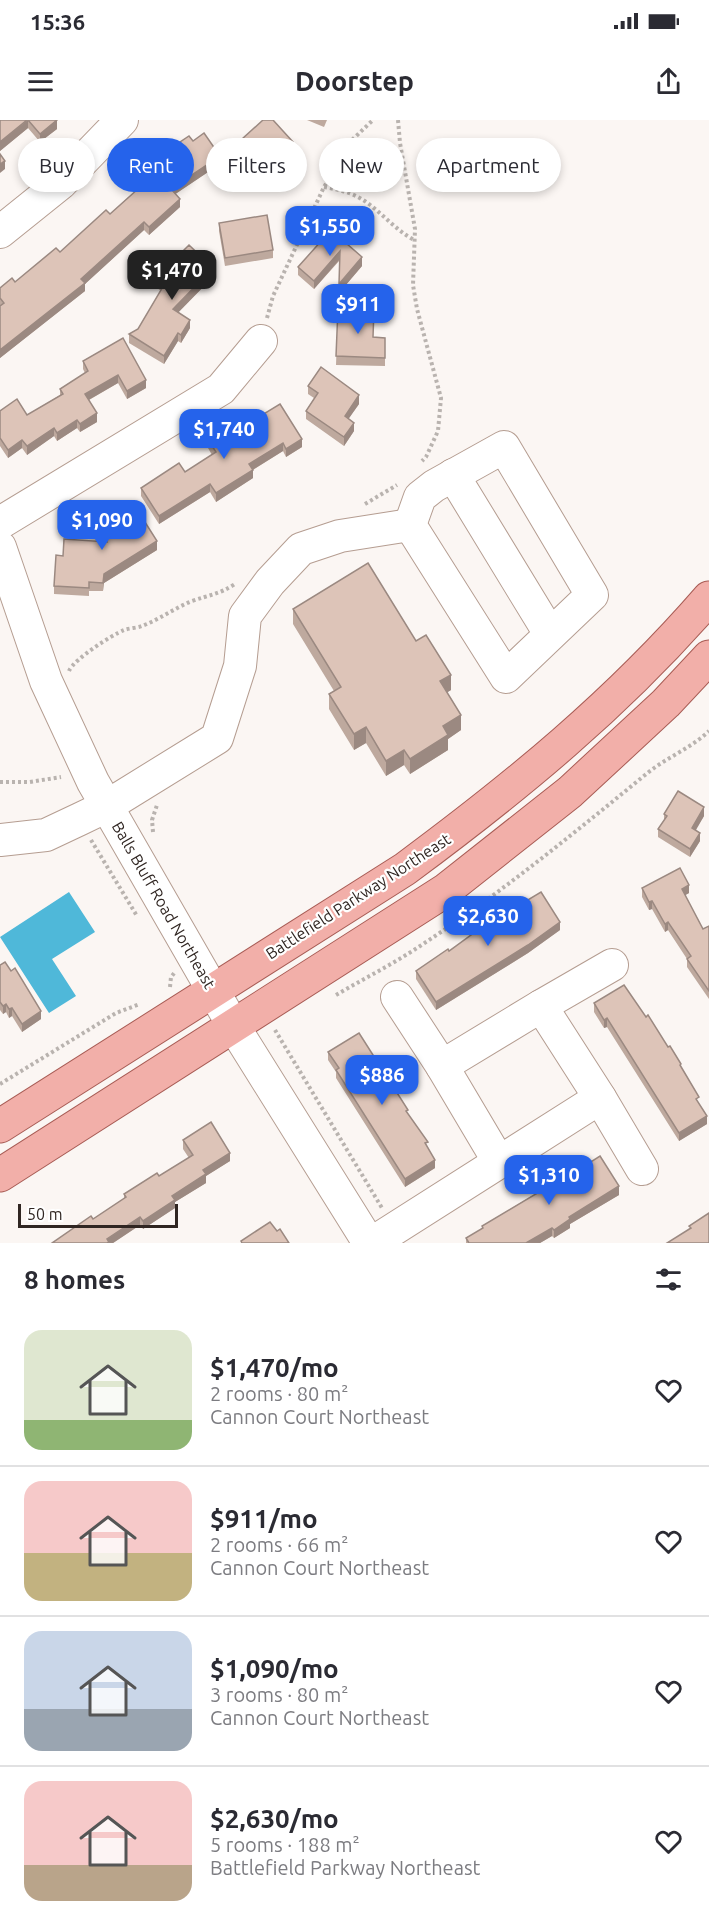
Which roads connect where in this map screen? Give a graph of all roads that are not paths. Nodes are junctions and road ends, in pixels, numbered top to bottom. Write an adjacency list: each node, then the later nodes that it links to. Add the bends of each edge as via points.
1 (122, 120): 2 (street, via 61,183)
2 (0, 232)
3 (261, 341): 5 (street, via 221,389)
4 (453, 475): 6 (street, via 420,497); 9 (street); 9 (street, via 504,447 592,595)
5 (0, 523)
6 (410, 525): 9 (street, via 506,677); 11 (street, via 340,536 301,549 245,616 240,666 217,738)
7 (0, 547): 11 (street, Balls Bluff Road Northeast, via 46,681)
8 (709, 598): 14 (main road, Battlefield Parkway Northeast, via 633,681 518,784 405,869)
9 (550, 634)
10 (709, 657): 17 (main road, via 625,742 513,839 446,890)
11 (107, 806): 12 (street, via 46,834); 14 (street, Balls Bluff Road Northeast)
12 (0, 840)
13 (612, 964): 16 (street)
14 (212, 991): 17 (street, Balls Bluff Road Northeast); 20 (main road, Battlefield Parkway Northeast)
15 (397, 997): 18 (street)
16 (541, 1006): 18 (street); 19 (street)
17 (234, 1026): 23 (main road); 24 (street, Balls Bluff Road Northeast)
18 (442, 1066): 21 (street)
19 (600, 1098): 21 (street); 22 (street)
20 (0, 1126)
21 (499, 1162): 24 (street)
22 (642, 1169)
23 (0, 1175)
24 (378, 1238)

